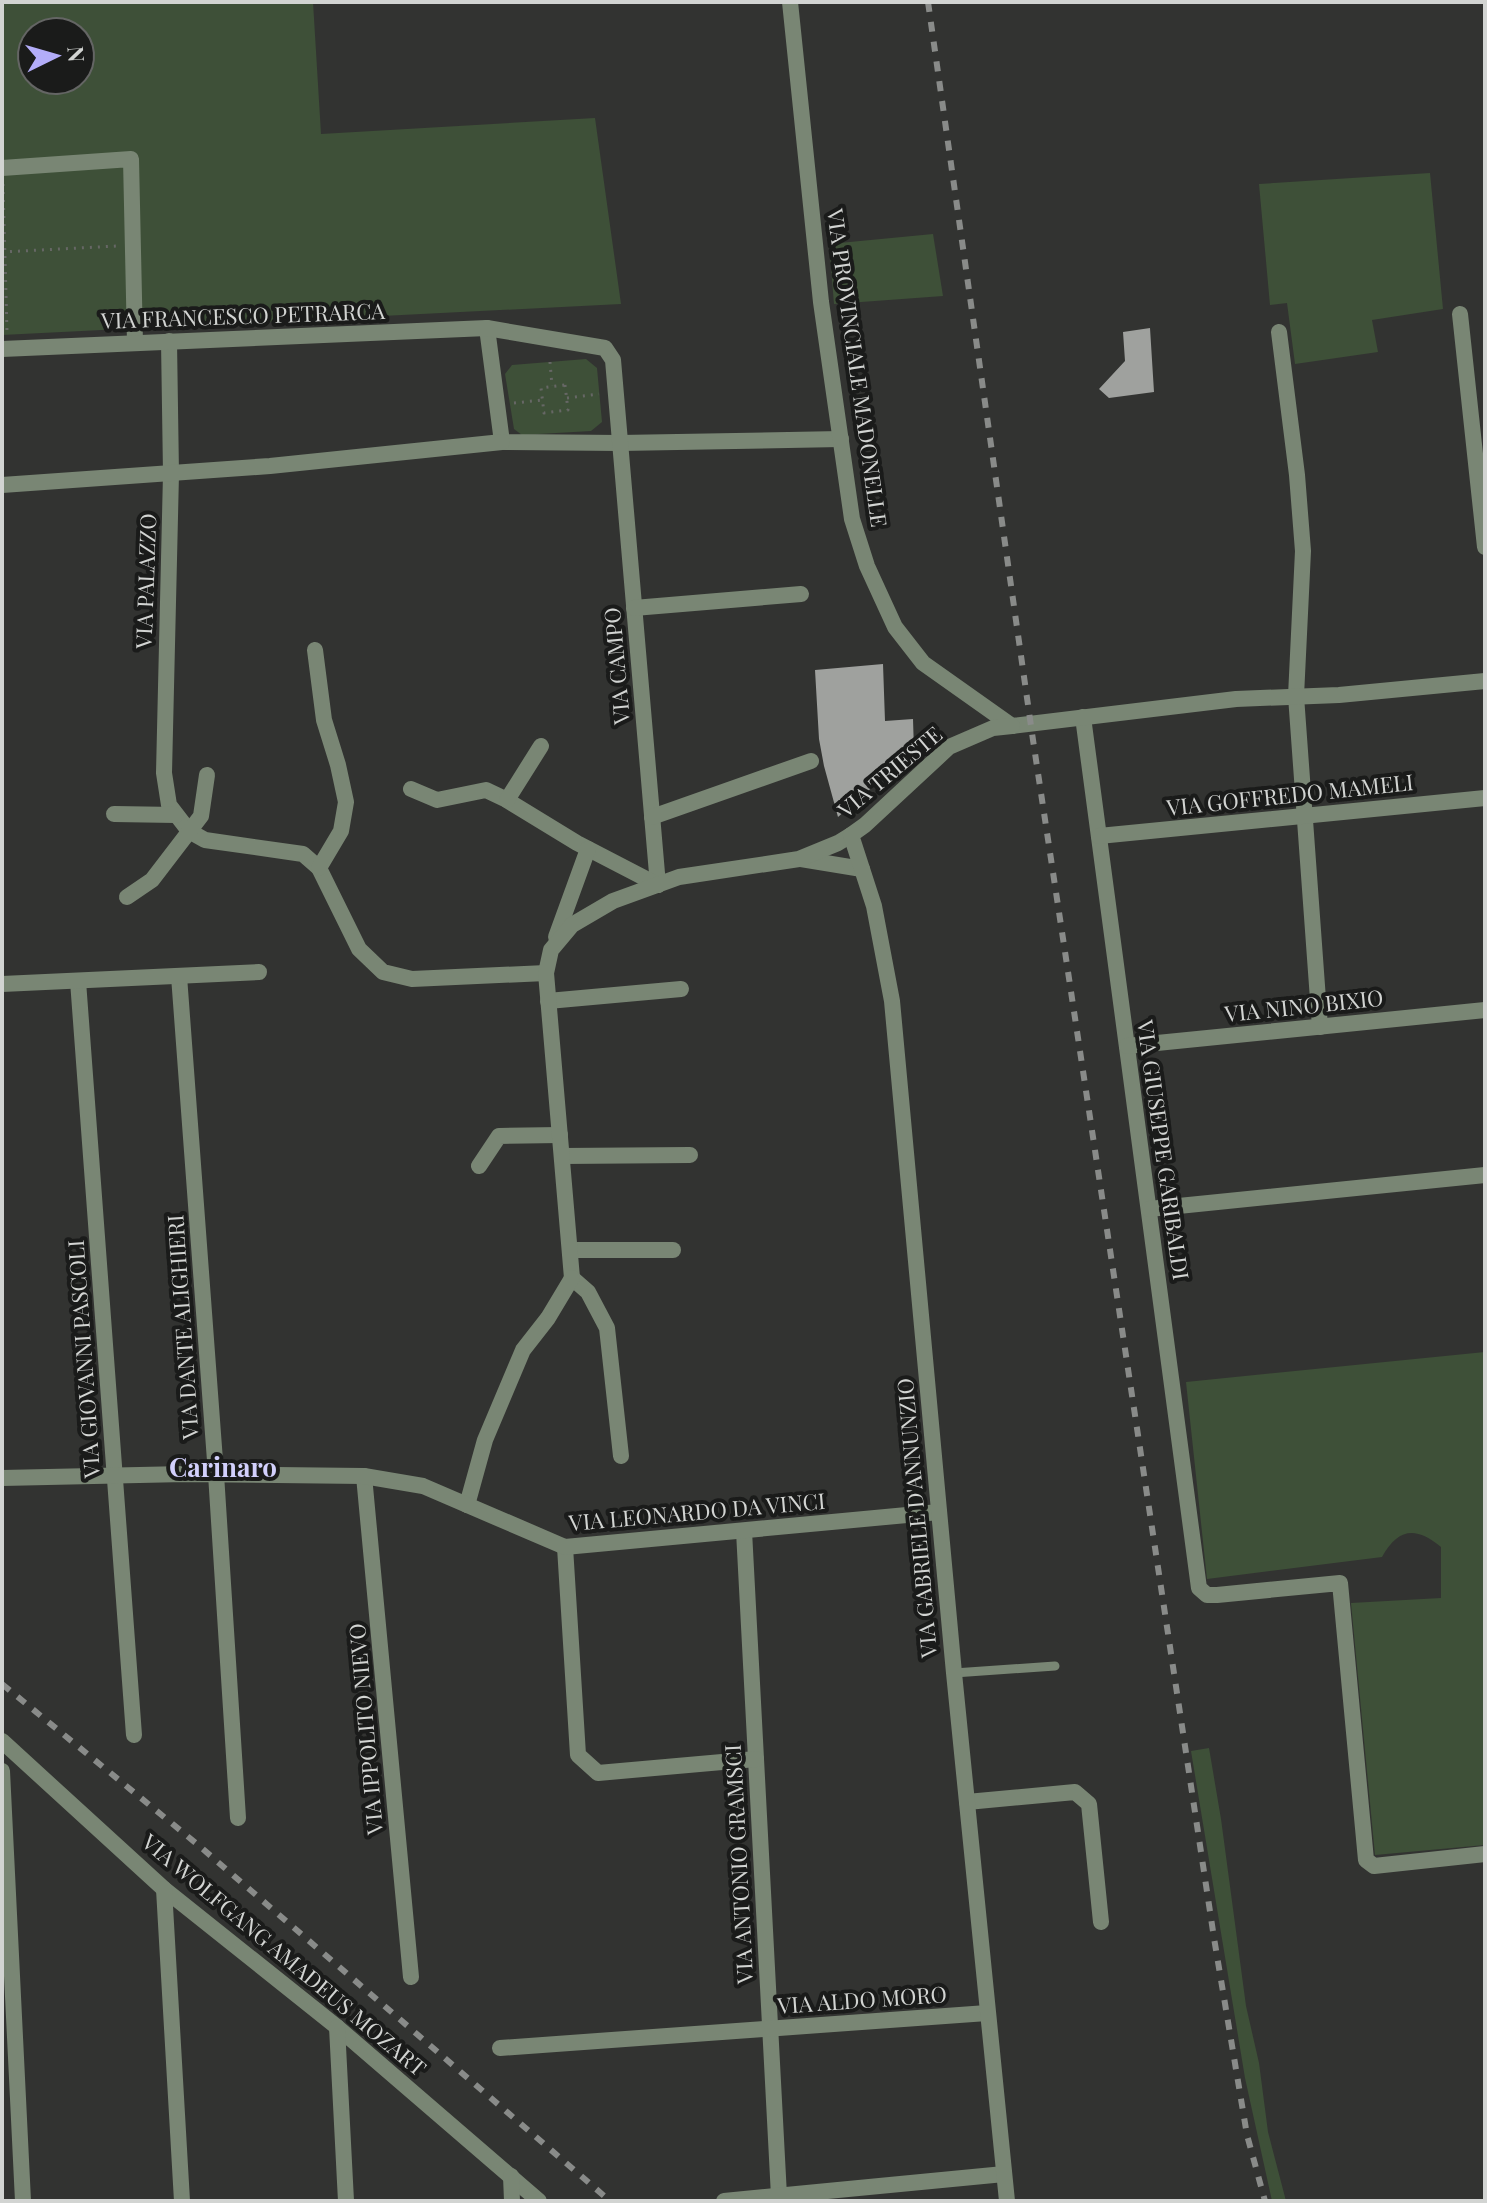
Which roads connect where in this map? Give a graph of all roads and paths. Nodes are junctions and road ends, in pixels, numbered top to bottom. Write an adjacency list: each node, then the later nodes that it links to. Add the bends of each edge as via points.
1 (790, 2): 20 (street, VIA PROVINCIALE MADONELLE)
2 (2, 168): 4 (street, via 131,159)
3 (2, 174): 5 (path)
4 (133, 245): 5 (path); 10 (street)
5 (3, 252): 11 (path)
6 (1460, 314): 25 (street)
7 (487, 328): 9 (street, VIA FRANCESCO PETRARCA); 21 (street); 22 (street, VIA FRANCESCO PETRARCA, via 605,348 613,360)
8 (1279, 332): 30 (street, via 1303,551)
9 (169, 341): 10 (street, VIA FRANCESCO PETRARCA); 23 (street, VIA PALAZZO)
10 (135, 343): 11 (street, VIA FRANCESCO PETRARCA)
11 (5, 348)
12 (550, 362): 13 (path)
13 (552, 387): 15 (path, via 565,385); 16 (path, via 541,388)
14 (599, 394): 15 (path)
15 (566, 398): 18 (path, via 568,410)
16 (542, 400): 17 (path); 18 (path, via 544,413)
17 (510, 404)
18 (555, 411): 19 (path)
19 (556, 422)
20 (841, 439): 22 (street); 32 (street, VIA PROVINCIALE MADONELLE, via 852,519 895,627 923,663)
21 (502, 442): 22 (street); 23 (street)
22 (620, 443): 27 (street, VIA CAMPO)
23 (171, 474): 24 (street); 42 (street, VIA PALAZZO, via 164,773 169,805)
24 (2, 485)
25 (1485, 547)
26 (801, 594): 27 (street)
27 (634, 608): 41 (street, VIA CAMPO)
28 (315, 650): 47 (street, via 324,720 346,802 341,831)
29 (1485, 681): 30 (street, VIA TRIESTE)
30 (1296, 696): 31 (street, VIA TRIESTE); 40 (street)
31 (1083, 717): 32 (street, VIA TRIESTE); 44 (street, VIA GIUSEPPE GARIBALDI)
32 (1012, 726): 43 (street, VIA TRIESTE, via 993,728 949,747)
33 (541, 746): 38 (street)
34 (811, 761): 41 (street)
35 (207, 775): 42 (street, via 201,816)
36 (411, 789): 38 (street, via 437,800 486,790)
37 (1485, 798): 40 (street, VIA GOFFREDO MAMELI)
38 (507, 800): 45 (street)
39 (114, 814): 42 (street)
40 (1304, 815): 44 (street, VIA GOFFREDO MAMELI); 60 (street)
41 (652, 817): 49 (street, VIA CAMPO)
42 (182, 821): 47 (street, via 205,840 303,854); 50 (street, via 152,880)
43 (851, 835): 46 (street, VIA TRIESTE); 48 (street, VIA GABRIELE D'ANNUNZIO)
44 (1099, 836): 61 (street, VIA GIUSEPPE GARIBALDI)
45 (588, 849): 49 (street); 51 (street)
46 (799, 859): 48 (street); 49 (street, VIA TRIESTE, via 679,877)
47 (319, 868): 53 (street, via 359,949 383,972 412,979)
48 (862, 869): 77 (street, VIA GABRIELE D'ANNUNZIO, via 892,1001)
49 (658, 885): 51 (street, VIA TRIESTE, via 613,901 572,925)
50 (127, 897)
51 (551, 950): 53 (street)
52 (259, 972): 54 (street)
53 (546, 973): 58 (street)
54 (179, 976): 55 (street); 72 (street, VIA DANTE ALIGHIERI)
55 (78, 981): 56 (street); 73 (street, VIA GIOVANNI PASCOLI)
56 (2, 984)
57 (681, 989): 58 (street)
58 (548, 1001): 62 (street)
59 (1485, 1010): 60 (street, VIA NINO BIXIO)
60 (1320, 1027): 61 (street, VIA NINO BIXIO)
61 (1127, 1046): 67 (street, VIA GIUSEPPE GARIBALDI)
62 (560, 1135): 64 (street); 65 (street, via 499,1136)
63 (690, 1155): 64 (street)
64 (562, 1156): 68 (street)
65 (479, 1166)
66 (1485, 1175): 67 (street)
67 (1149, 1209): 88 (street, VIA GIUSEPPE GARIBALDI, via 1199,1588 1217,1595 1340,1583 1366,1860 1374,1866)
68 (570, 1250): 69 (street); 70 (street)
69 (673, 1250)
70 (572, 1278): 71 (street, via 588,1292 607,1328); 76 (street, via 523,1350 485,1440)
71 (621, 1456)
72 (216, 1474): 73 (street, VIA LEONARDO DA VINCI); 74 (street, VIA LEONARDO DA VINCI); 87 (street, VIA DANTE ALIGHIERI)
73 (114, 1476): 75 (street, VIA LEONARDO DA VINCI); 82 (street, VIA GIOVANNI PASCOLI)
74 (364, 1476): 76 (street, VIA LEONARDO DA VINCI, via 423,1486); 91 (street, VIA IPPOLITO NIEVO)
75 (2, 1478)
76 (467, 1505): 79 (street, VIA LEONARDO DA VINCI)
77 (939, 1512): 78 (street, VIA LEONARDO DA VINCI); 81 (street, VIA GABRIELE D'ANNUNZIO)
78 (744, 1531): 79 (street, VIA LEONARDO DA VINCI); 84 (street, VIA ANTONIO GRAMSCI)
79 (565, 1547): 84 (street, via 578,1755 598,1773)
80 (1055, 1666): 81 (lane)
81 (954, 1673): 86 (street, VIA GABRIELE D'ANNUNZIO)
82 (134, 1735)
83 (2, 1741): 89 (street, VIA WOLFGANG AMADEUS MOZART)
84 (756, 1759): 94 (street, VIA ANTONIO GRAMSCI)
85 (2, 1771): 99 (street)
86 (967, 1802): 90 (street, via 1075,1792 1089,1804); 92 (street, VIA GABRIELE D'ANNUNZIO)
87 (238, 1818)
88 (1485, 1854)
89 (164, 1889): 93 (street, VIA WOLFGANG AMADEUS MOZART); 100 (street)
90 (1101, 1922)
91 (411, 1977)
92 (987, 2013): 94 (street, VIA ALDO MORO); 96 (street, VIA GABRIELE D'ANNUNZIO)
93 (337, 2027): 97 (street, VIA WOLFGANG AMADEUS MOZART); 101 (street)
94 (769, 2029): 95 (street, VIA ALDO MORO); 98 (street, VIA ANTONIO GRAMSCI)
95 (500, 2048)
96 (1004, 2174): 98 (street); 105 (street, VIA GABRIELE D'ANNUNZIO)
97 (511, 2176): 102 (street); 103 (street, VIA WOLFGANG AMADEUS MOZART)
98 (779, 2196): 104 (street)
99 (23, 2201)
100 (182, 2201)
101 (346, 2201)
102 (512, 2201)
103 (539, 2201)
104 (724, 2201)
105 (1007, 2201)

